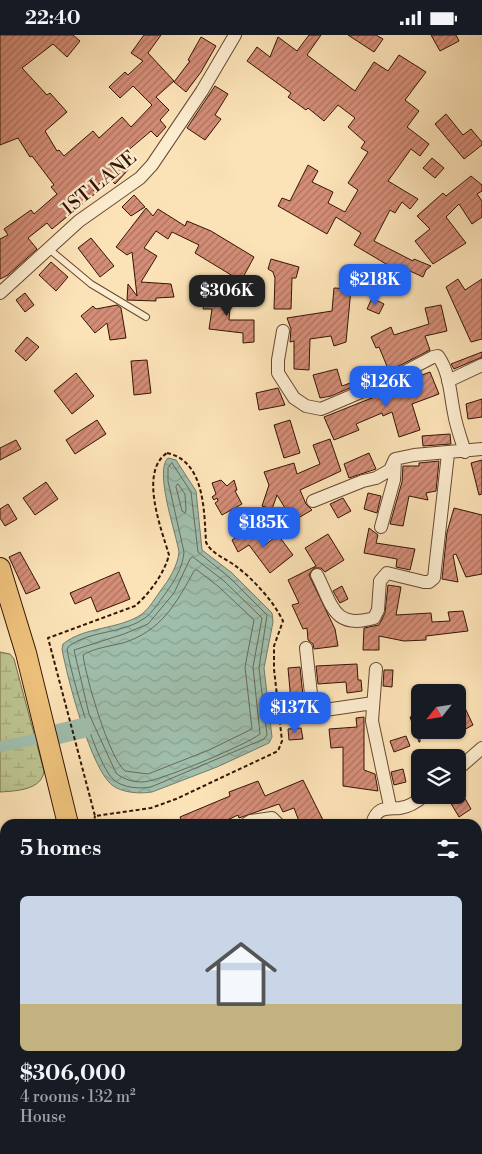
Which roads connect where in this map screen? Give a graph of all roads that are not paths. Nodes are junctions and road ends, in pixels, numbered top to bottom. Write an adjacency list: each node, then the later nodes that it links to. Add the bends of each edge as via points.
1 (229, 37): 2 (street, 1ST LANE, via 202,91 152,165)
2 (49, 249): 3 (street, 1ST LANE); 4 (lane, via 90,284)
3 (0, 293)
4 (146, 317)
5 (283, 331): 7 (street, via 278,373 294,398 306,406 321,409 432,357 438,356)
6 (482, 365): 7 (street)
7 (448, 381): 9 (street)
8 (482, 449): 9 (street)
9 (465, 452): 10 (street)
10 (448, 453): 11 (street); 15 (street, via 434,579 424,582 393,573 382,577 378,610 374,618 364,621 344,620 336,616)
11 (396, 459): 12 (street, via 390,470 376,478); 13 (street, via 394,480)
12 (312, 501)
13 (381, 527)
14 (0, 568): 16 (main road)
15 (317, 575)
16 (7, 610): 24 (main road)
17 (306, 648): 19 (street, via 315,707 325,710)
18 (376, 669): 19 (street)
19 (373, 703): 23 (street, via 372,721)
20 (482, 747): 21 (street)
21 (466, 762)
22 (411, 803): 23 (street, via 399,808)
23 (390, 806): 25 (street, via 381,809)
24 (67, 819)
25 (375, 819)

